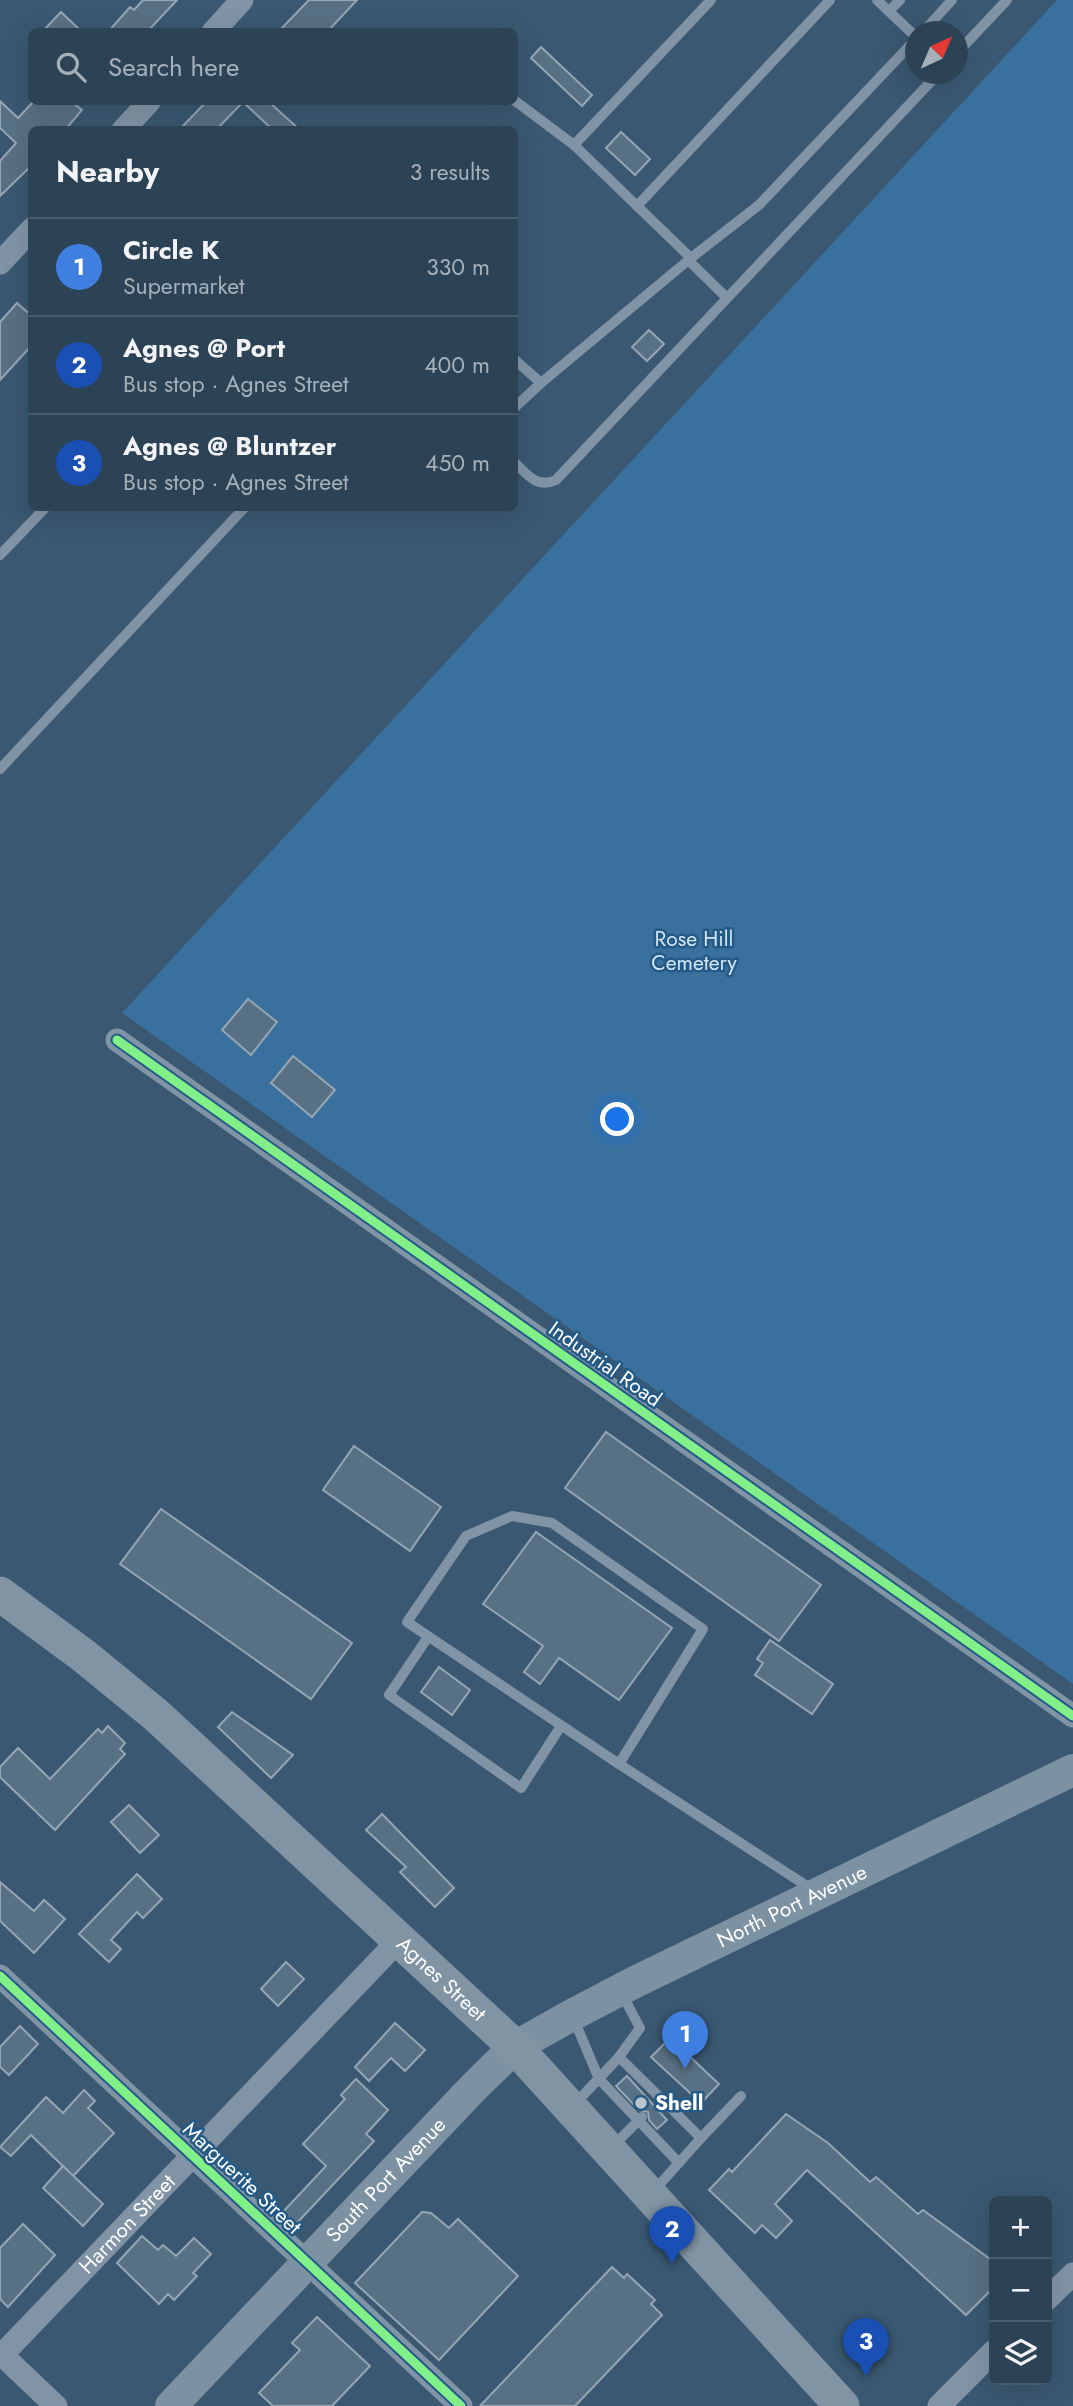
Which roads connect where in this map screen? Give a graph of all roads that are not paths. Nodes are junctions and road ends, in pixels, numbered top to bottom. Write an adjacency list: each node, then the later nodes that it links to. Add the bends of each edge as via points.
1 (243, 0): 11 (street)
2 (711, 0): 18 (lane)
3 (830, 0): 19 (lane)
4 (877, 0): 8 (lane)
5 (900, 0): 8 (lane)
6 (952, 0): 9 (lane)
7 (1007, 0): 12 (lane)
8 (890, 11): 10 (lane)
9 (933, 21)
10 (905, 27)
11 (218, 28)
12 (968, 41)
13 (905, 49): 21 (lane, via 759,205)
14 (929, 84): 23 (lane)
15 (518, 103): 18 (lane)
16 (146, 105): 17 (street)
17 (127, 126)
18 (574, 145): 19 (lane)
19 (637, 206): 21 (lane)
20 (28, 233): 22 (street)
21 (690, 259): 23 (lane); 25 (lane)
22 (0, 263)
23 (727, 298): 27 (lane, via 556,480 534,481)
24 (518, 363): 25 (lane)
25 (541, 383): 26 (lane)
26 (518, 404)
27 (518, 466)
28 (42, 511): 30 (lane)
29 (241, 511): 31 (lane)
30 (0, 555)
31 (0, 769)
32 (117, 1040): 35 (street, Industrial Road)
33 (0, 1594): 40 (main road, Agnes Street, via 156,1715)
34 (428, 1637): 36 (lane); 36 (lane, via 389,1695 521,1788); 37 (lane, via 407,1622 466,1536 512,1516 552,1523 703,1629)
35 (1073, 1716)
36 (561, 1726): 37 (lane)
37 (619, 1764): 39 (lane)
38 (1073, 1770): 39 (main road, North Port Avenue)
39 (818, 1894): 42 (main road, North Port Avenue)
40 (400, 1939): 44 (main road, Agnes Street); 52 (street, Harmon Street)
41 (0, 1976): 52 (street, Marguerite Street)
42 (620, 1990): 43 (main road, North Port Avenue); 45 (lane, via 640,2028)
43 (572, 2015): 44 (main road, North Port Avenue); 46 (lane)
44 (515, 2047): 48 (main road, Agnes Street); 55 (main road, South Port Avenue)
45 (619, 2057): 46 (lane); 50 (lane, via 657,2101)
46 (600, 2079): 48 (lane); 49 (lane)
47 (741, 2096): 50 (lane)
48 (570, 2108): 51 (main road, Agnes Street)
49 (640, 2119): 51 (lane); 53 (lane)
50 (701, 2138): 53 (lane)
51 (609, 2150): 54 (main road, Agnes Street)
52 (193, 2157): 55 (street, Marguerite Street); 58 (street, Harmon Street)
53 (679, 2163): 54 (lane)
54 (650, 2195): 63 (main road, Agnes Street)
55 (307, 2263): 61 (main road, South Port Avenue); 62 (street, Marguerite Street)
56 (1073, 2274): 57 (street)
57 (1052, 2295)
58 (1, 2355): 60 (street)
59 (989, 2356): 64 (street)
60 (56, 2406)
61 (172, 2406)
62 (461, 2406)
63 (842, 2406)
64 (939, 2406)

